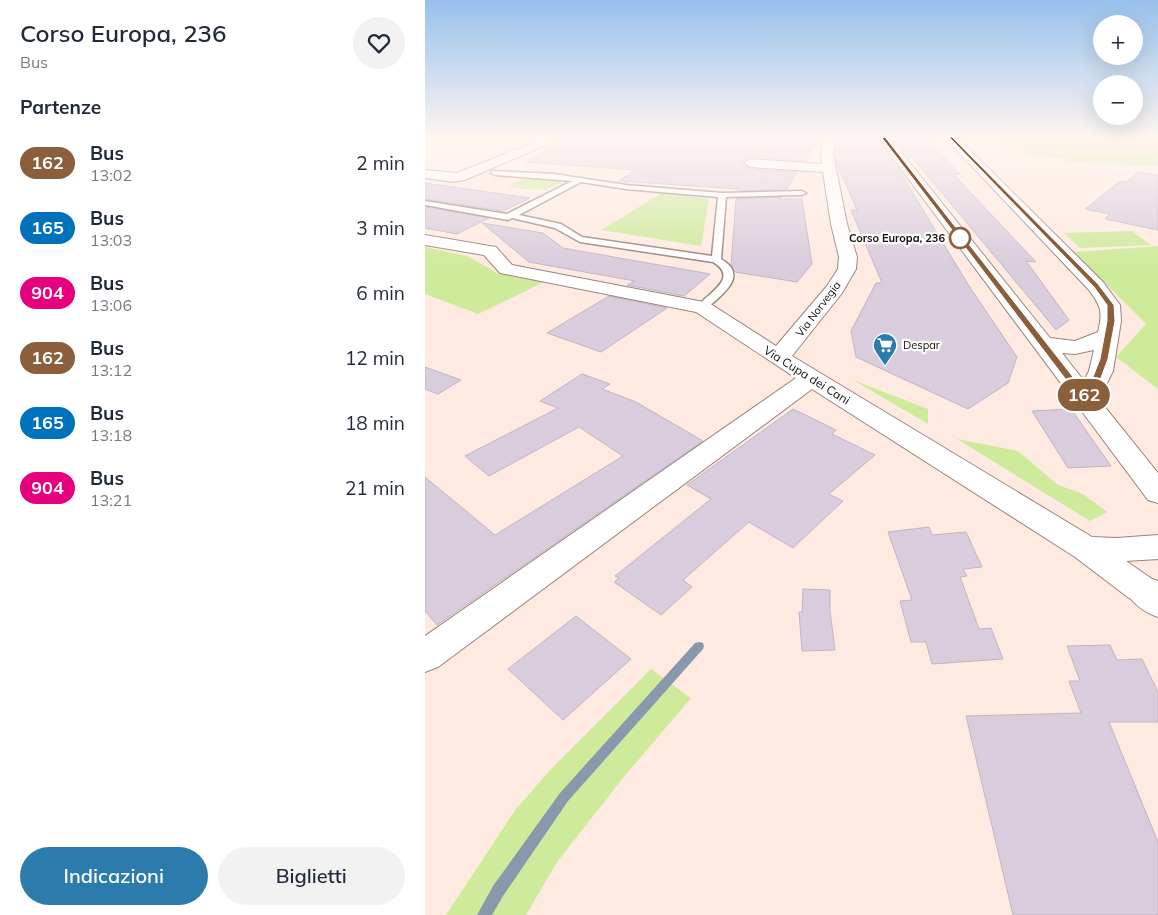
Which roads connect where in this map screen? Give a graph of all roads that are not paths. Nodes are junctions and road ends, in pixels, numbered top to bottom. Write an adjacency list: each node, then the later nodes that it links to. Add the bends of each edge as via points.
1 (579, 181): 9 (lane)
2 (585, 181): 7 (lane)
3 (831, 181): 15 (street, Via Norvegia, via 848,258 847,269 835,289)
4 (917, 181): 14 (street)
5 (993, 181): 13 (street, via 1096,286 1110,305)
6 (802, 193): 7 (lane)
7 (722, 195): 11 (lane)
8 (425, 203): 9 (lane)
9 (513, 216): 11 (lane, via 558,226 579,239)
10 (425, 240): 12 (street, Via Cupa dei Cani, via 490,251 507,269)
11 (716, 260): 12 (lane, via 726,264 730,271 729,280)
12 (702, 307): 15 (street, Via Cupa dei Cani)
13 (1108, 335): 14 (street, via 1093,345 1076,348); 17 (street, via 1101,371)
14 (1041, 342): 17 (street)
15 (778, 357): 16 (street, Via Cupa dei Cani)
16 (812, 378): 20 (street, Via Cupa dei Cani); 22 (street)
17 (1083, 396): 18 (street)
18 (1157, 493)
19 (1158, 547): 20 (street)
20 (1086, 549): 21 (street, Via Cupa dei Cani)
21 (1152, 595)
22 (425, 656)

